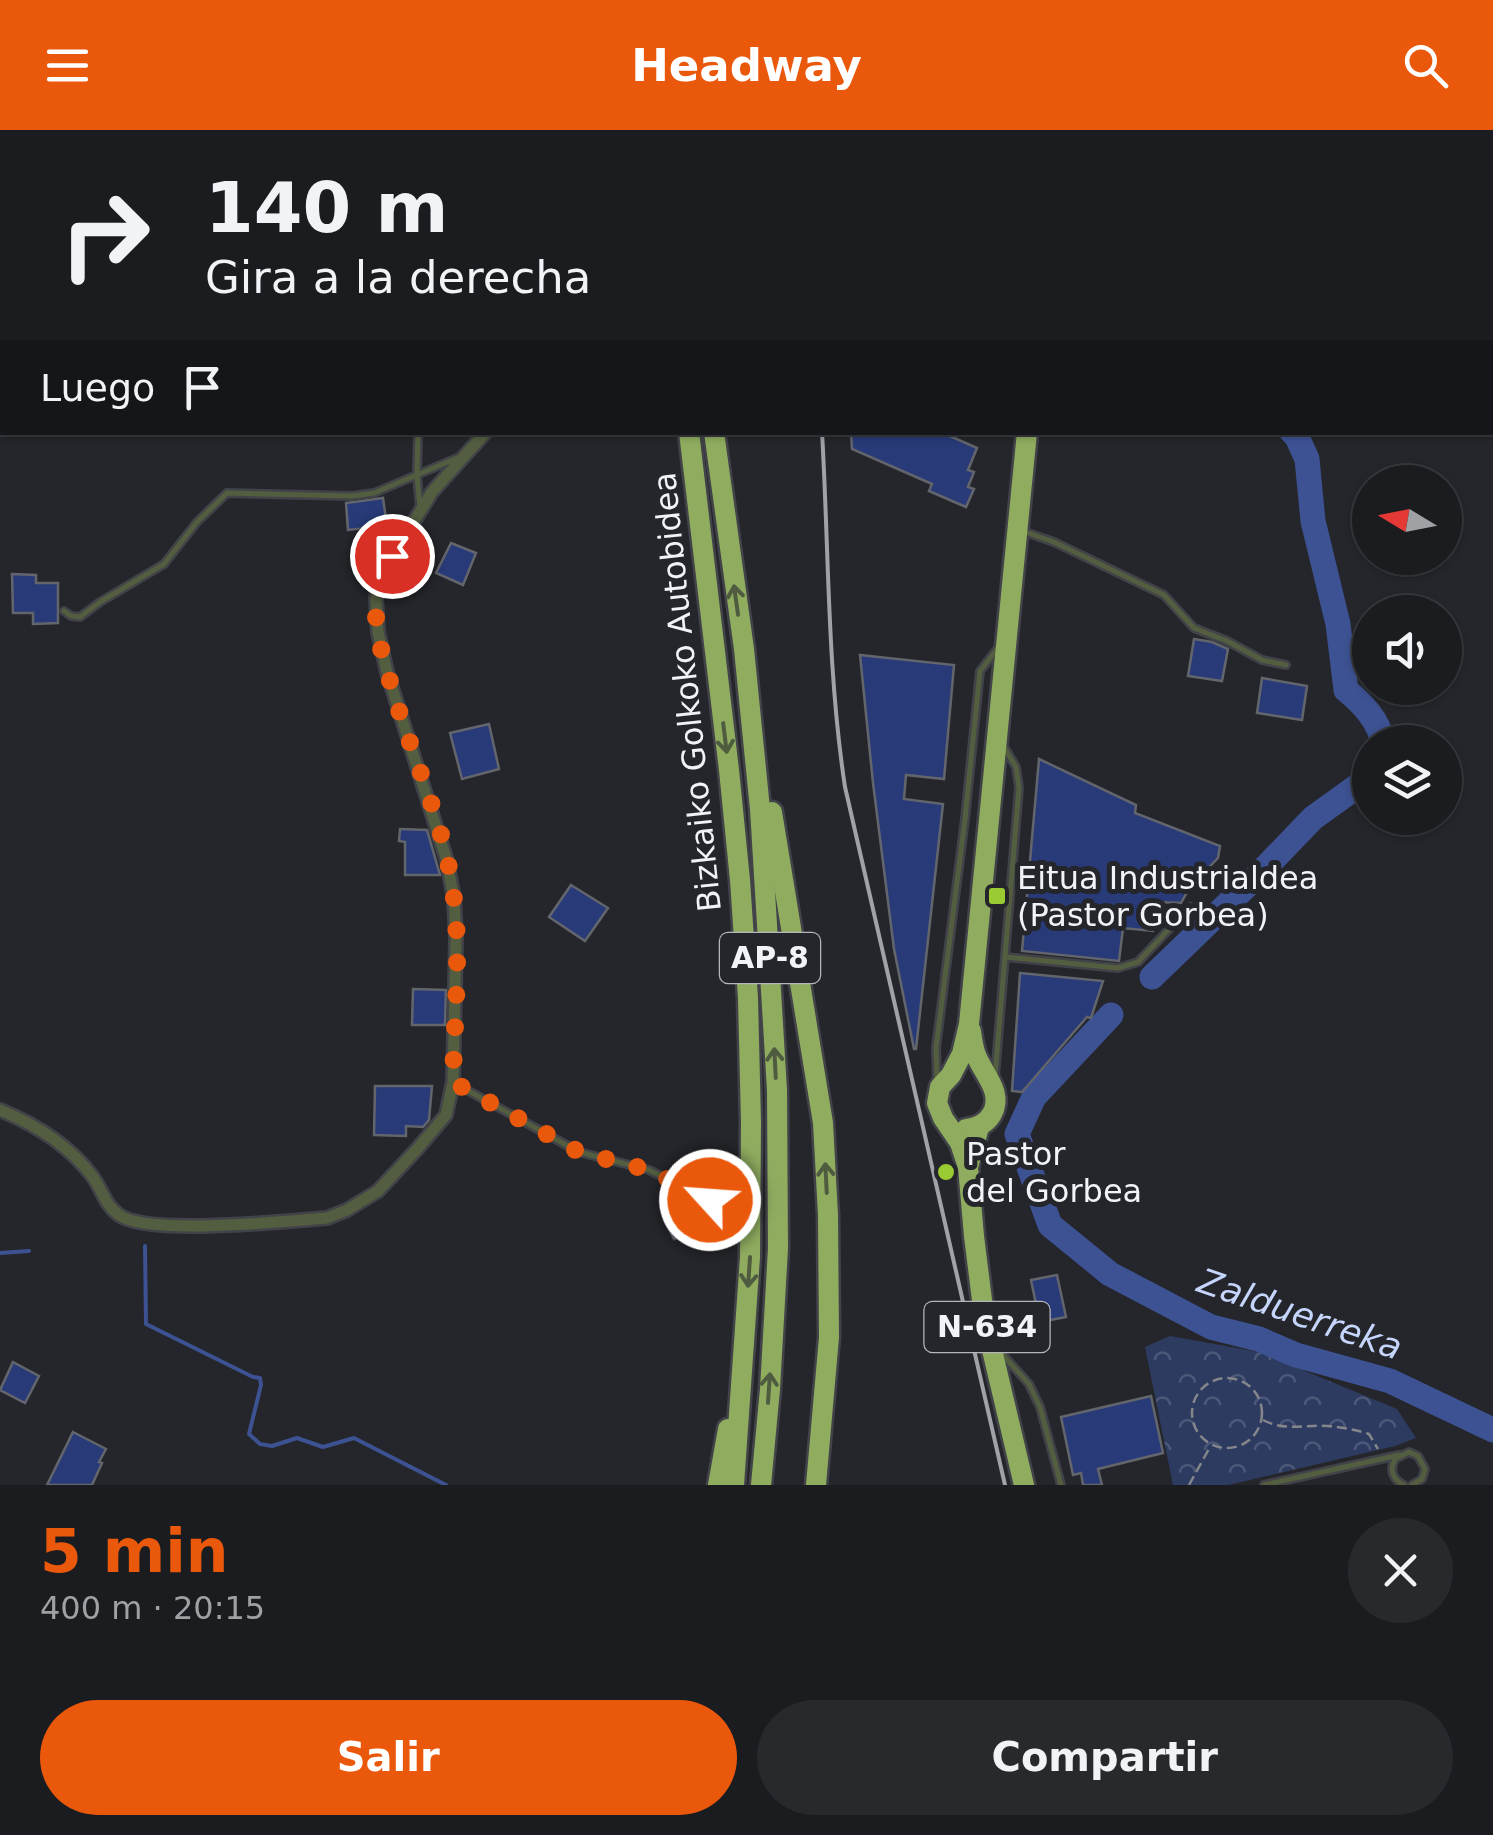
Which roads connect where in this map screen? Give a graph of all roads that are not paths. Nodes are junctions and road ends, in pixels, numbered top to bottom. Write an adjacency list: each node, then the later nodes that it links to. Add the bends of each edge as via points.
1 (418, 435): 7 (lane)
2 (483, 435): 6 (street)
3 (689, 435): 28 (highway, Bizkaiko Golkoko Autobidea / AP-8, one-way to 28, via 748,998 750,1257)
4 (714, 435): 12 (highway, Bizkaiko Golkoko Autobidea / AP-8, one-way to 4)
5 (1025, 435): 9 (highway)
6 (464, 455): 7 (lane); 8 (street)
7 (417, 476): 8 (lane); 10 (lane, via 352,496 227,492 164,564 80,616)
8 (420, 510): 19 (street, via 381,575 376,598 387,672 454,899)
9 (1017, 531): 11 (highway); 13 (lane, via 1146,585 1194,628)
10 (64, 612)
11 (1006, 637): 14 (highway); 21 (lane, via 980,671 936,1048)
12 (744, 649): 32 (highway, Bizkaiko Golkoko Autobidea / AP-8, one-way to 12, via 778,1248 777,1090); 33 (highway, one-way to 12, via 829,1337 823,1123)
13 (1286, 665)
14 (996, 734): 16 (lane, via 1016,767 1019,788); 17 (highway)
15 (1190, 907): 16 (lane, via 1138,962 1118,968)
16 (1005, 957): 20 (lane)
17 (969, 1024): 18 (highway); 20 (highway)
18 (951, 1075): 20 (highway, via 970,1070); 21 (highway)
19 (453, 1082): 22 (street, via 446,1115 378,1191 327,1218 270,1222 169,1226 122,1218 70,1152 32,1123); 26 (lane, via 579,1152 649,1170)
20 (991, 1084): 24 (highway, N-634, via 992,1115)
21 (938, 1094): 23 (highway, N-634)
22 (0, 1110)
23 (949, 1124): 24 (highway); 25 (highway, N-634)
24 (979, 1127): 25 (highway, N-634)
25 (968, 1167): 27 (highway, N-634)
26 (710, 1200)
27 (990, 1340): 34 (highway, N-634); 35 (lane, via 1029,1384)
28 (741, 1379): 30 (highway); 31 (highway, Bizkaiko Golkoko Autobidea / AP-8)
29 (1399, 1455): 36 (lane); 37 (lane, via 1392,1474); 38 (lane, via 1414,1454 1424,1464 1422,1479)
30 (718, 1485)
31 (734, 1485)
32 (760, 1485)
33 (816, 1485)
34 (1024, 1485)
35 (1061, 1485)
36 (1264, 1485)
37 (1404, 1485)
38 (1412, 1485)

